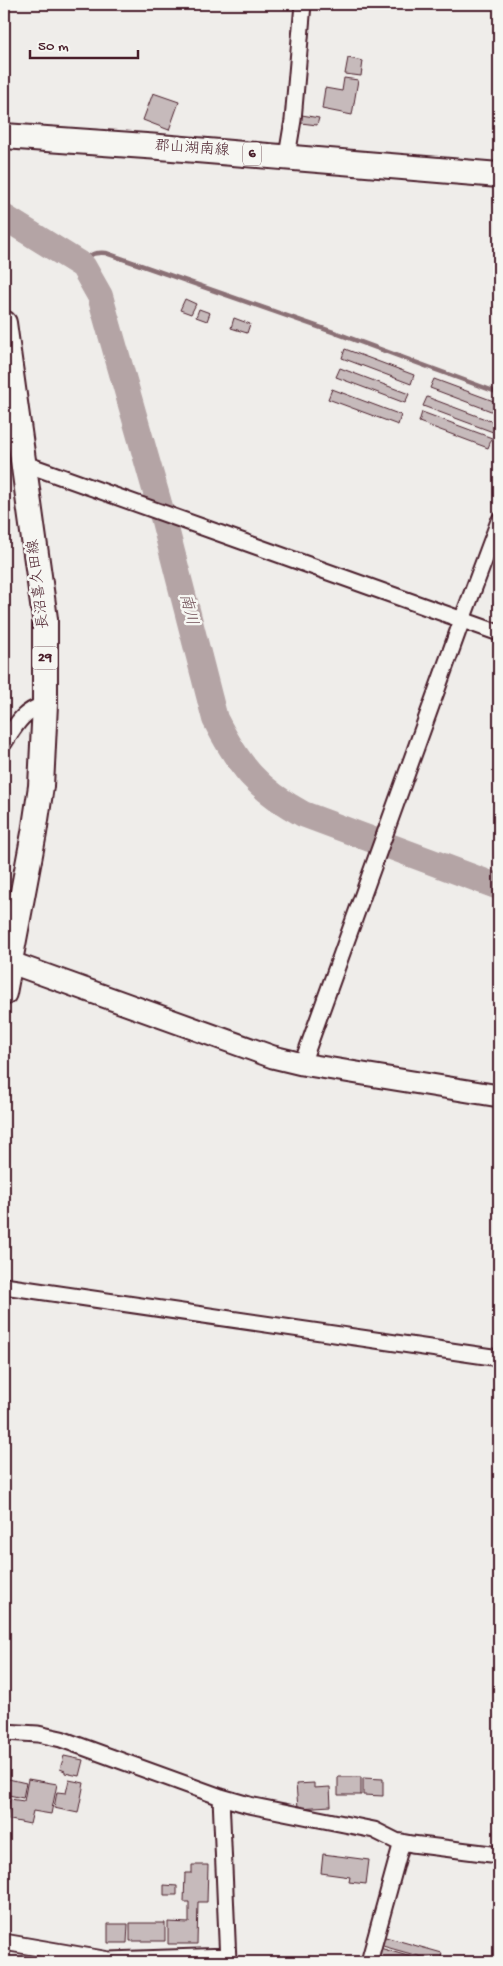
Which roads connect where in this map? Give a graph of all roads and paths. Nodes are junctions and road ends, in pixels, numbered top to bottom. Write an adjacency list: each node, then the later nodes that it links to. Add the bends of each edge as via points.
1 (303, 4): 3 (street)
2 (4, 136): 3 (main road, 郡山湖南線 / 6)
3 (287, 156): 4 (main road, 郡山湖南線 / 6)
4 (499, 175)
5 (4, 323): 6 (main road, 長沼喜久田線 / 29)
6 (16, 450): 8 (street, via 34,467); 10 (main road, 長沼喜久田線 / 29, via 45,619)
7 (499, 521): 8 (street)
8 (462, 620): 9 (street); 14 (street)
9 (499, 633)
10 (46, 704): 11 (street, via 21,717); 12 (main road, 長沼喜久田線 / 29, via 41,786)
11 (4, 743)
12 (7, 962): 13 (main road, 長沼喜久田線 / 29); 14 (street, via 251,1050)
13 (4, 993)
14 (302, 1064): 15 (street)
15 (499, 1096)
16 (4, 1286): 17 (street)
17 (499, 1358)
18 (4, 1732): 19 (street, via 61,1739)
19 (221, 1797): 20 (street, via 281,1813 374,1830); 23 (street)
20 (402, 1842): 21 (street); 24 (street)
21 (499, 1854)
22 (4, 1942): 23 (street, via 108,1960)
23 (228, 1959)
24 (369, 1962)

